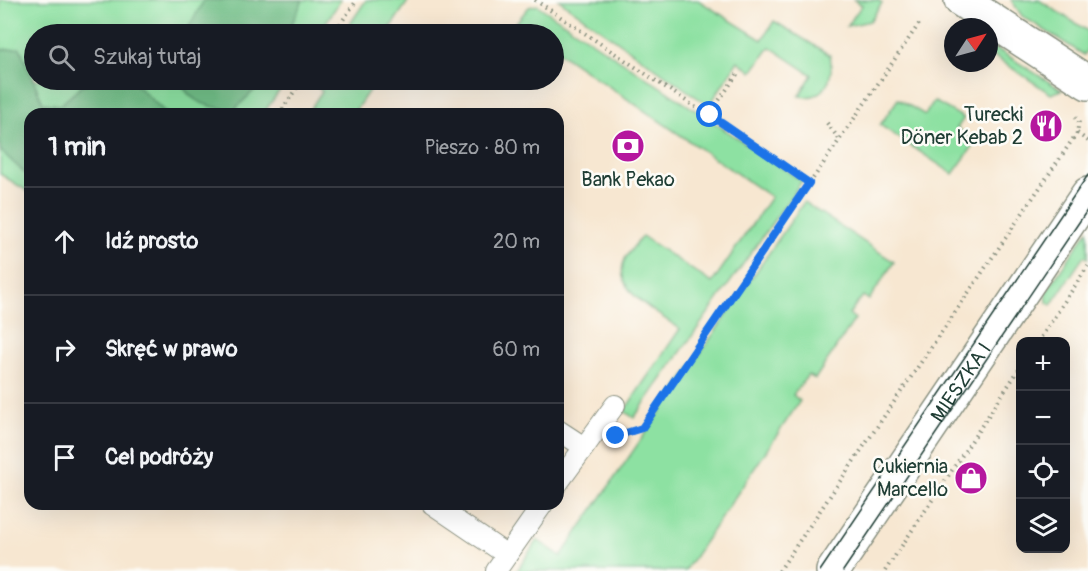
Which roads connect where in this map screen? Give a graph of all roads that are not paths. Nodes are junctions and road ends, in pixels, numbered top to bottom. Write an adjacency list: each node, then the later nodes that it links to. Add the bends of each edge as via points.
1 (971, 3): 2 (street)
2 (1088, 83)
3 (1088, 194): 11 (street, MIESZKA I)
4 (615, 405): 6 (lane)
5 (564, 434): 6 (lane)
6 (584, 447): 7 (lane)
7 (564, 475)
8 (439, 510): 10 (lane)
9 (539, 510): 10 (lane)
10 (502, 563)
11 (833, 571)

